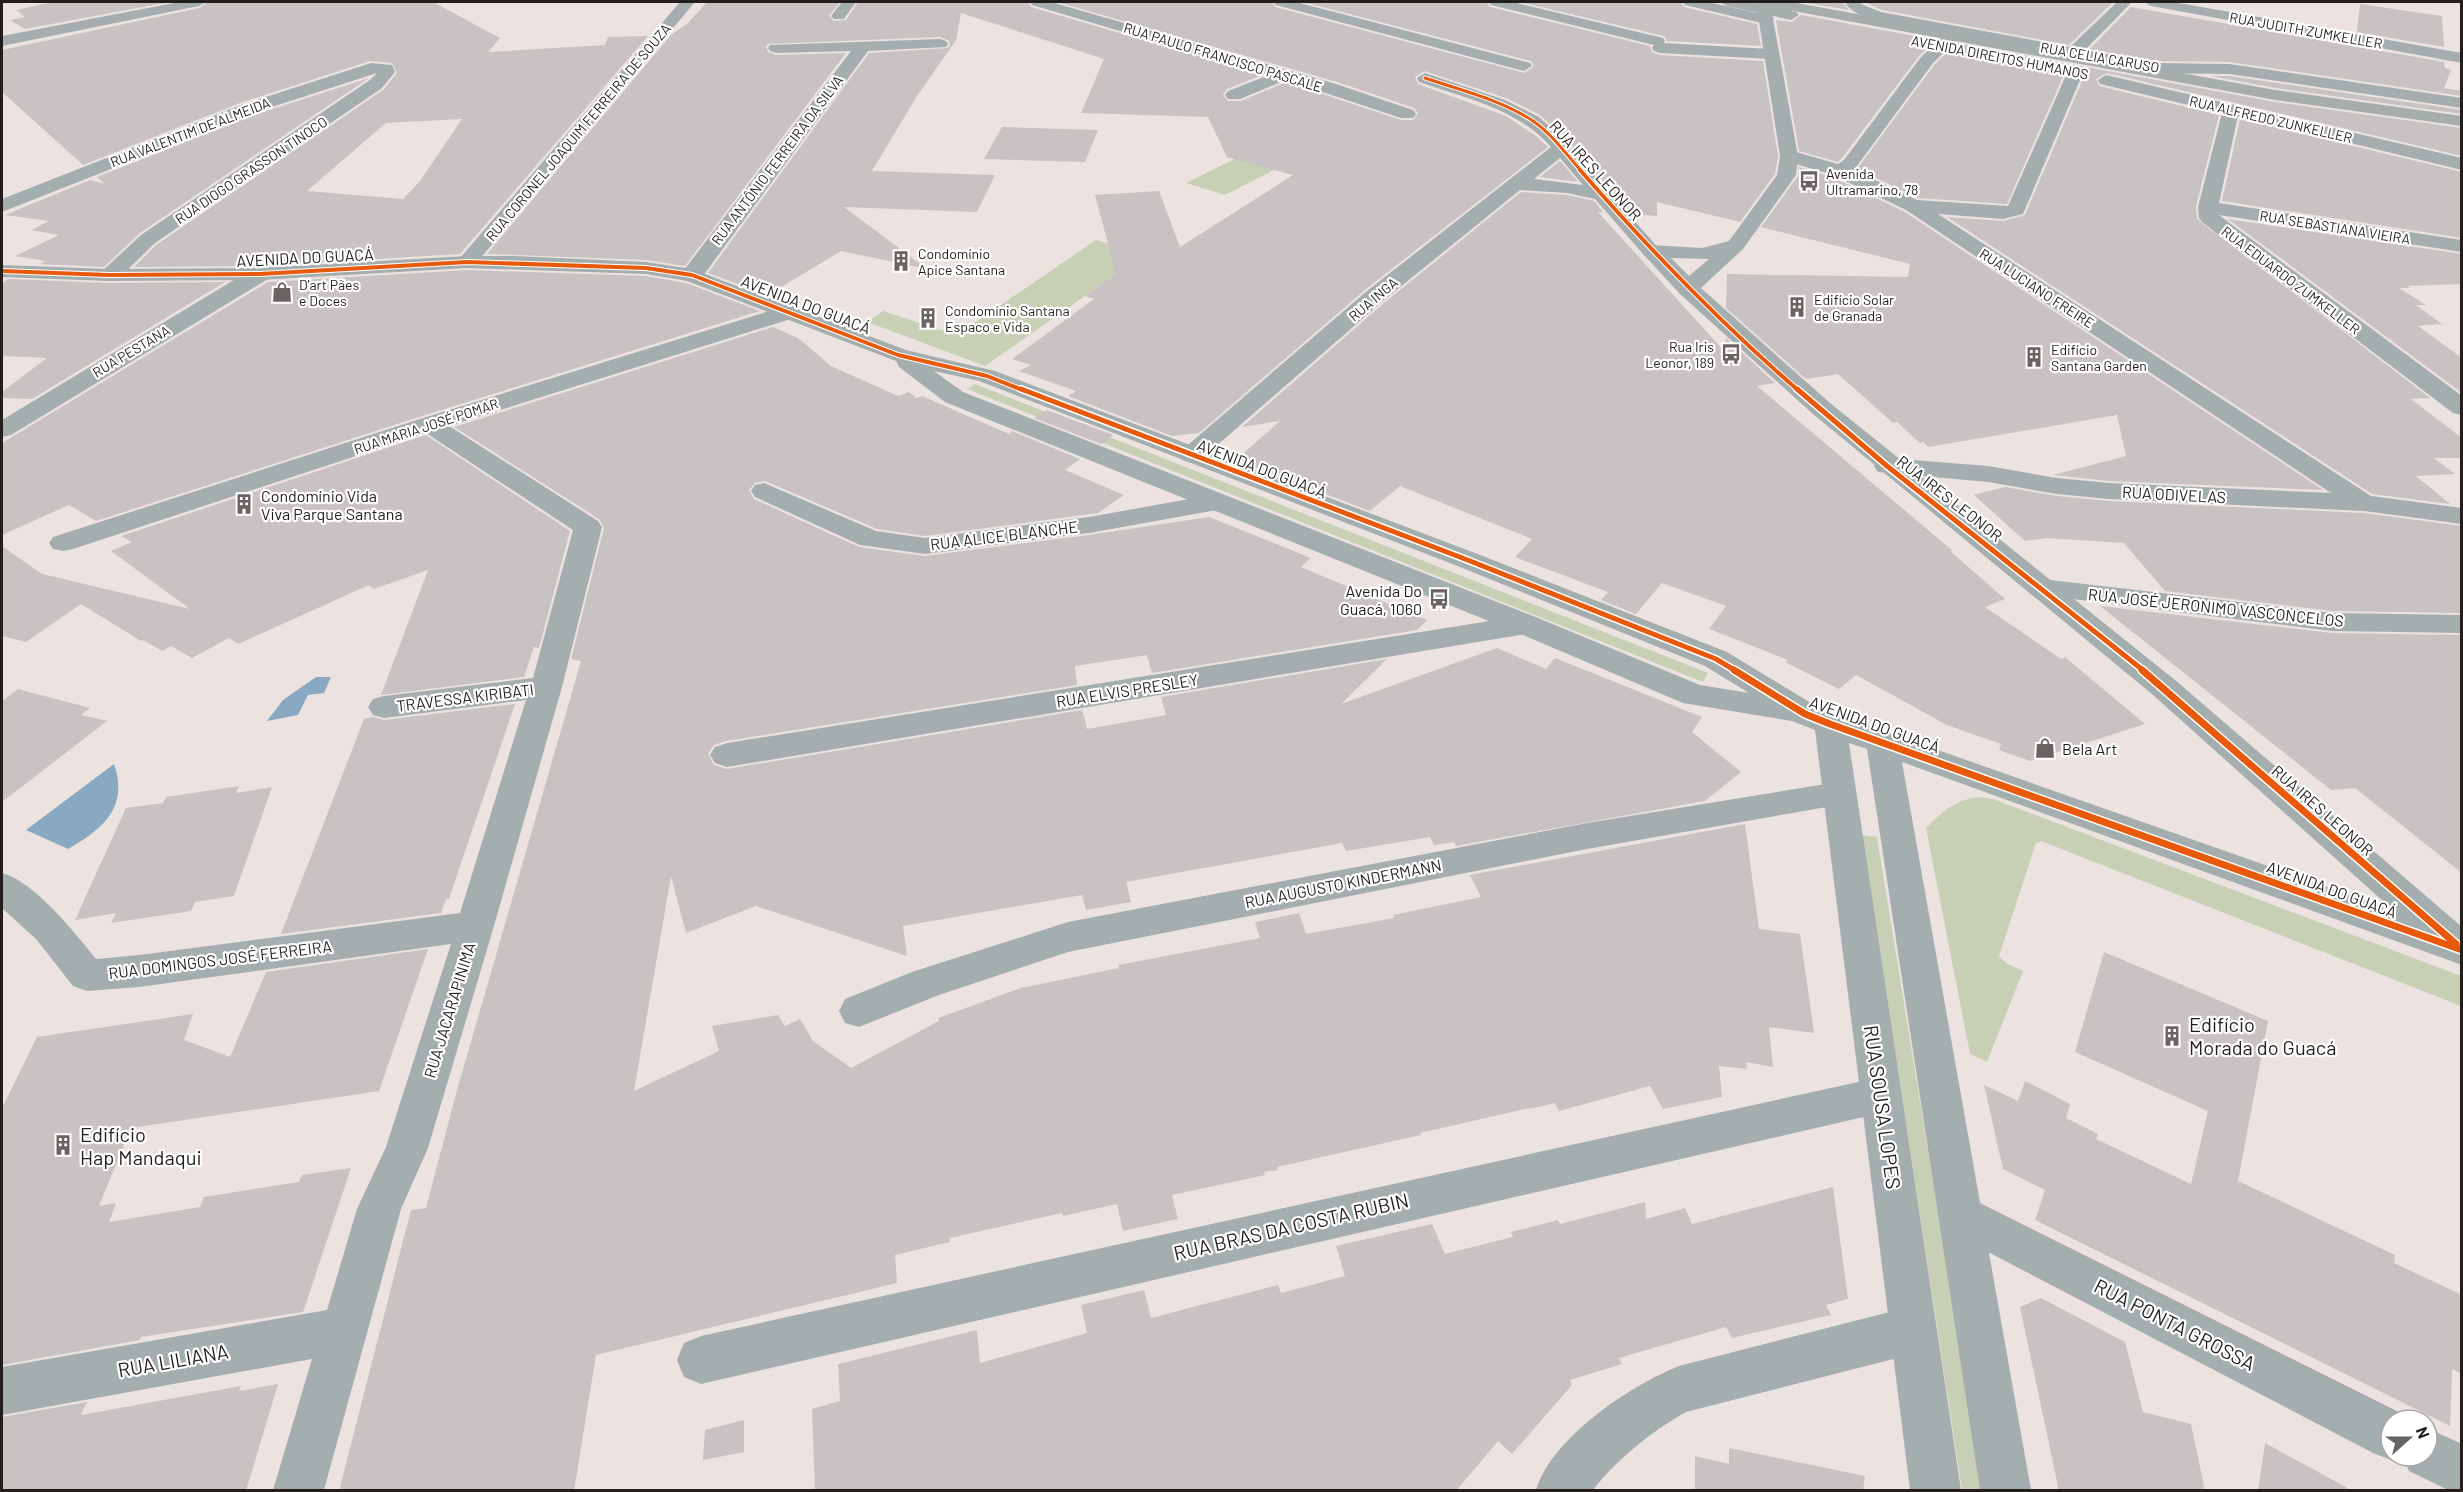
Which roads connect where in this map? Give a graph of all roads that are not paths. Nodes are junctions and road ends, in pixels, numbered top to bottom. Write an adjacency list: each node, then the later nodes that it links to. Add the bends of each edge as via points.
1 (199, 2): 16 (street)
2 (688, 2): 51 (street, RUA CORONEL JOAQUIM FERREIRA DE SOUZA)
3 (849, 2): 15 (street)
4 (1037, 2): 28 (street, RUA PAULO FRANCISCO PASCALE)
5 (1281, 2): 21 (street)
6 (1496, 2): 23 (street, via 1659,44)
7 (1689, 2): 13 (street)
8 (1727, 2): 13 (main road, AVENIDA DIREITOS HUMANOS)
9 (1855, 2): 22 (street, RUA CELIA CARUSO, via 1855,7 1876,16)
10 (2125, 2): 22 (street)
11 (2151, 2): 14 (street, RUA JUDITH ZUMKELLER)
12 (2231, 2): 14 (street)
13 (1766, 8): 17 (main road, AVENIDA DIREITOS HUMANOS); 23 (street)
14 (2220, 14): 24 (street, RUA JUDITH ZUMKELLER)
15 (839, 16)
16 (2, 41)
17 (1947, 41): 27 (main road, AVENIDA DIREITOS HUMANOS); 34 (main road, AVENIDA DIREITOS HUMANOS); 42 (street, via 1927,60 1851,164)
18 (940, 44): 19 (street)
19 (863, 46): 20 (street); 55 (street, RUA ANTÔNIO FERREIRA DA SILVA)
20 (777, 48)
21 (1460, 49): 25 (street); 29 (street, via 1454,61)
22 (2073, 53): 35 (street, RUA CELIA CARUSO, via 2154,68 2229,69)
23 (1770, 54): 40 (street)
24 (2462, 58)
25 (1524, 66)
26 (381, 67): 45 (street, RUA VALENTIM DE ALMEIDA, via 256,105); 54 (street, RUA DIOGO GRASSON TINOCO, via 387,72 376,84 148,239)
27 (2078, 73): 34 (main road, AVENIDA DIREITOS HUMANOS); 36 (street, RUA ALFREDO ZUNKELLER); 46 (street, via 2016,210 2004,213)
28 (1284, 75): 32 (street, RUA PAULO FRANCISCO PASCALE); 33 (street)
29 (1425, 78): 30 (street); 39 (street, RUA IRES LEONOR, via 1524,115)
30 (1405, 84)
31 (1383, 89): 32 (street)
32 (1349, 94): 37 (street, RUA PAULO FRANCISCO PASCALE)
33 (1234, 95)
34 (2274, 95): 38 (main road, AVENIDA DIREITOS HUMANOS)
35 (2462, 103)
36 (2230, 110): 41 (street, RUA ALFREDO ZUNKELLER); 47 (street)
37 (1407, 114)
38 (2462, 121)
39 (1560, 148): 43 (street, RUA INGA); 44 (street, RUA IRES LEONOR)
40 (1789, 156): 42 (street, RUA LUCIANO FREIRE); 48 (street, via 1786,175)
41 (2462, 165)
42 (1840, 171): 46 (street, RUA LUCIANO FREIRE)
43 (1516, 184): 44 (street, via 1567,187); 62 (street, RUA INGA, via 1375,296)
44 (1602, 195): 50 (street, RUA IRES LEONOR)
45 (2, 206)
46 (1913, 206): 66 (street, RUA LUCIANO FREIRE)
47 (2208, 207): 49 (street, RUA SEBASTIANA VIEIRA); 59 (street, RUA EDUARDO ZUMKELLER, via 2209,218)
48 (1736, 245): 50 (street, via 1694,254); 56 (street)
49 (2462, 246)
50 (1651, 251): 56 (street, RUA IRES LEONOR)
51 (467, 262): 53 (street, AVENIDA DO GUACÁ); 55 (street, AVENIDA DO GUACÁ, via 622,267)
52 (2, 271): 54 (street, AVENIDA DO GUACÁ)
53 (260, 274): 54 (street, AVENIDA DO GUACÁ); 61 (street, RUA PESTANA)
54 (109, 275)
55 (692, 275): 57 (street, AVENIDA DO GUACÁ)
56 (1688, 289): 63 (street, RUA IRES LEONOR, via 1738,338)
57 (789, 312): 58 (street, AVENIDA DO GUACÁ); 60 (street, RUA MARIA JOSÉ POMAR)
58 (898, 355): 62 (street, AVENIDA DO GUACÁ, via 987,376); 65 (street, AVENIDA DO GUACÁ, via 954,397)
59 (2462, 408)
60 (429, 424): 68 (street, RUA MARIA JOSÉ POMAR); 72 (street, RUA JACARAPINIMA, via 588,527)
61 (2, 430)
62 (1191, 455): 74 (street, AVENIDA DO GUACÁ, via 1716,659)
63 (1887, 466): 66 (street, RUA ODIVELAS, via 1988,474 2109,491); 69 (street, RUA IRES LEONOR)
64 (764, 492): 65 (street, RUA ALICE BLANCHE, via 870,539 925,546 1089,525)
65 (1217, 502): 71 (street, AVENIDA DO GUACÁ)
66 (2364, 503): 67 (street, RUA ODIVELAS)
67 (2462, 516)
68 (63, 543)
69 (2042, 588): 70 (street, RUA JOSÉ JERONIMO VASCONCELOS, via 2321,621); 80 (street, RUA IRES LEONOR, via 2132,661)
70 (2462, 624)
71 (1527, 625): 74 (street, AVENIDA DO GUACÁ, via 1695,695); 76 (street, RUA ELVIS PRESLEY)
72 (546, 687): 73 (street, TRAVESSA KIRIBATI); 79 (street, RUA JACARAPINIMA)
73 (384, 707)
74 (1817, 719): 75 (street, AVENIDA DO GUACÁ); 77 (street, RUA SOUSA LOPES)
75 (1882, 741): 80 (street, AVENIDA DO GUACÁ); 83 (street)
76 (727, 755)
77 (1838, 794): 81 (street, RUA AUGUSTO KINDERMANN, via 1587,836 1068,937 926,983); 82 (street, RUA SOUSA LOPES)
78 (2, 887): 79 (street, RUA DOMINGOS JOSÉ FERREIRA, via 49,929 87,975)
79 (475, 926): 84 (street, RUA JACARAPINIMA, via 407,1148 379,1209)
80 (2462, 950)
81 (859, 1011)
82 (1881, 1095): 85 (street, RUA SOUSA LOPES); 86 (street, RUA BRAS DA COSTA RUBIN)
83 (1960, 1214): 88 (street, RUA PONTA GROSSA); 94 (street)
84 (345, 1330): 87 (street, RUA LILIANA); 91 (street, RUA JACARAPINIMA)
85 (1913, 1330): 92 (street, via 1679,1390 1652,1404 1589,1454); 93 (street, RUA SOUSA LOPES)
86 (700, 1360)
87 (2, 1390)
88 (2379, 1429)
89 (2439, 1459): 90 (street)
90 (2462, 1471)
91 (299, 1491)
92 (1561, 1491)
93 (1936, 1491)
94 (2006, 1491)

